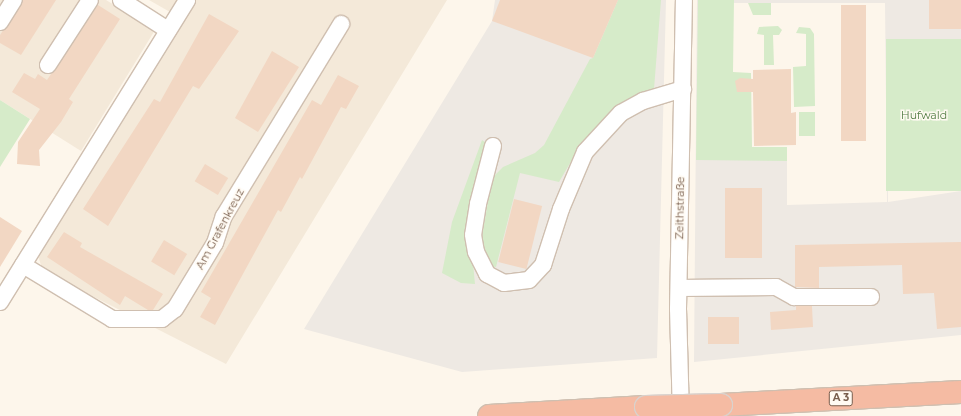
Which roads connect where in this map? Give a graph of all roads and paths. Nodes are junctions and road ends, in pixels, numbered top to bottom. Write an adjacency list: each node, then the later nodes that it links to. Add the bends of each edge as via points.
1 (14, 0): 6 (street)
2 (90, 0): 9 (street)
3 (121, 0): 8 (street)
4 (187, 0): 8 (street)
5 (684, 0): 10 (street, Zeithstraße)
6 (0, 22)
7 (341, 24): 12 (street, Am Grafenkreuz, via 224,216 215,243 175,309 162,319 112,318)
8 (168, 30): 12 (street)
9 (48, 65)
10 (683, 89): 11 (street, via 643,101 621,112 585,152 561,209 543,265 529,280 504,283 487,274 476,252 473,235); 14 (street, Zeithstraße)
11 (493, 146)
12 (23, 265): 13 (street)
13 (5, 282): 16 (street)
14 (679, 288): 15 (street, via 776,287 794,297); 19 (street, Zeithstraße)
15 (871, 297)
16 (0, 302)
17 (961, 392): 18 (highway, A 3, bridge)
18 (489, 416)
19 (681, 416)

